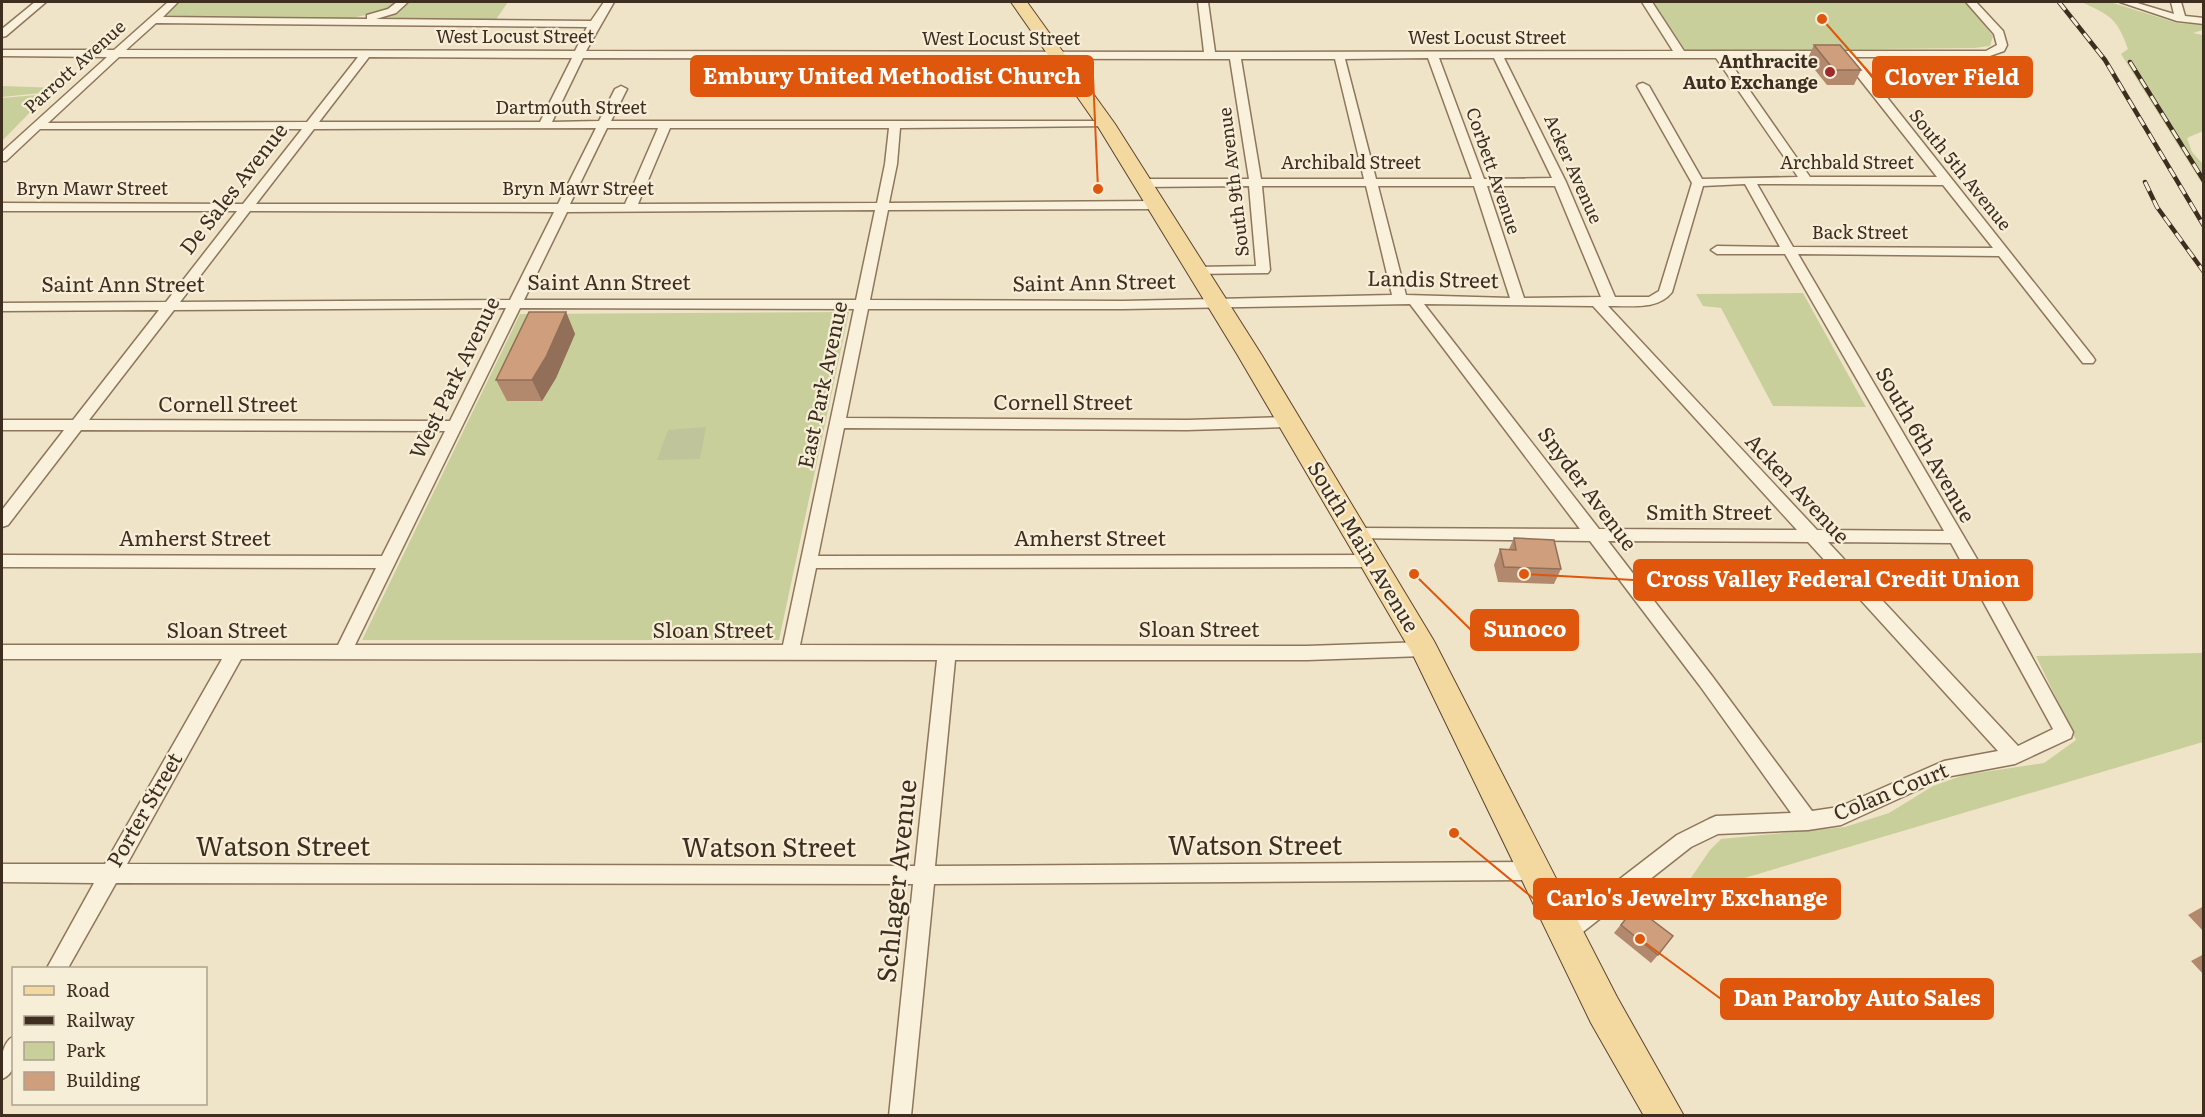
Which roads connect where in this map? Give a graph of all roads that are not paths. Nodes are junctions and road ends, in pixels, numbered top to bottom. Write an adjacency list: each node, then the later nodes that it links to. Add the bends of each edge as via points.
1 (40, 2): 16 (street)
2 (173, 2): 12 (street, Parrott Avenue)
3 (403, 2): 14 (street, via 392,11)
4 (609, 2): 15 (street)
5 (1019, 2): 29 (main road, South Main Avenue)
6 (1203, 2): 26 (street)
7 (1647, 2): 23 (street)
8 (1971, 2): 25 (street, West Locust Street, via 1999,33 2000,49 1987,54)
9 (2125, 2): 11 (street)
10 (2176, 2): 11 (street)
11 (2181, 19): 13 (street)
12 (154, 20): 14 (street); 18 (street, Parrott Avenue)
13 (2204, 21)
14 (350, 22): 15 (street)
15 (594, 24): 20 (street)
16 (2, 34)
17 (2, 53): 18 (street, West Locust Street)
18 (119, 53): 19 (street, West Locust Street); 34 (street, Parrott Avenue)
19 (367, 53): 20 (street, West Locust Street); 35 (street, De Sales Avenue)
20 (579, 54): 29 (street, West Locust Street); 36 (street)
21 (1432, 54): 22 (street, West Locust Street); 28 (street, West Locust Street); 45 (street, Corbett Avenue)
22 (1497, 54): 23 (street, West Locust Street); 46 (street, Acker Avenue)
23 (1680, 54): 24 (street, West Locust Street)
24 (1719, 54): 25 (street, West Locust Street); 42 (street)
25 (1847, 54): 43 (street, South 5th Avenue)
26 (1210, 55): 27 (street, West Locust Street); 29 (street, West Locust Street)
27 (1235, 55): 28 (street, West Locust Street); 41 (street, South 9th Avenue)
28 (1339, 55): 44 (street, Snyder Avenue)
29 (1056, 56): 33 (main road, South Main Avenue)
30 (1643, 86): 47 (street)
31 (621, 89): 37 (street, West Park Avenue)
32 (895, 124): 33 (street, Dartmouth Street); 38 (street, Dartmouth Street); 49 (street, East Park Avenue)
33 (1106, 124): 48 (main road, South Main Avenue)
34 (36, 126): 35 (street, Dartmouth Street); 39 (street, Parrott Avenue)
35 (310, 126): 36 (street, Dartmouth Street); 51 (street, De Sales Avenue)
36 (544, 126): 37 (street, Dartmouth Street)
37 (602, 126): 38 (street, Dartmouth Street); 53 (street, West Park Avenue)
38 (665, 126): 52 (street)
39 (2, 158)
40 (1749, 180): 42 (street, Archbald Street); 47 (street); 55 (street, South 6th Avenue)
41 (1255, 181): 44 (street, Archibald Street); 48 (street, Archibald Street); 57 (street, South 9th Avenue, via 1263,270)
42 (1806, 181): 43 (street, Archbald Street)
43 (1946, 181): 56 (street, South 5th Avenue)
44 (1369, 182): 45 (street, Archibald Street); 58 (street, Snyder Avenue)
45 (1479, 182): 46 (street, Archibald Street); 59 (street, Corbett Avenue)
46 (1560, 182): 61 (street, Acker Avenue)
47 (1698, 183): 61 (street, Landis Street, via 1665,292 1649,302)
48 (1148, 194): 49 (street, Bryn Mawr Street); 57 (main road, South Main Avenue)
49 (881, 205): 52 (street, Bryn Mawr Street); 63 (street, East Park Avenue)
50 (2, 207): 51 (street, Bryn Mawr Street)
51 (247, 207): 53 (street, Bryn Mawr Street); 64 (street, De Sales Avenue)
52 (630, 207): 53 (street, Bryn Mawr Street)
53 (562, 208): 62 (street, West Park Avenue)
54 (1717, 250): 55 (street, Back Street)
55 (1788, 250): 56 (street, Back Street); 76 (street, South 6th Avenue)
56 (2002, 252): 66 (street, South 5th Avenue)
57 (1196, 271): 60 (main road, South Main Avenue)
58 (1407, 299): 59 (street, Landis Street); 60 (street, Landis Street); 74 (street, Snyder Avenue)
59 (1518, 301): 61 (street, Landis Street)
60 (1216, 302): 63 (street, Saint Ann Street); 67 (main road, South Main Avenue)
61 (1604, 302): 75 (street, Acken Avenue)
62 (514, 304): 63 (street, Saint Ann Street); 64 (street, Saint Ann Street); 71 (street, West Park Avenue)
63 (862, 305): 68 (street, East Park Avenue)
64 (170, 306): 65 (street, Saint Ann Street); 70 (street, De Sales Avenue)
65 (2, 307)
66 (2088, 360)
67 (1289, 422): 68 (street, Cornell Street); 73 (main road, South Main Avenue)
68 (837, 423): 80 (street, East Park Avenue)
69 (2, 425): 70 (street, Cornell Street)
70 (76, 425): 71 (street, Cornell Street); 72 (street, De Sales Avenue)
71 (454, 426): 78 (street, West Park Avenue)
72 (2, 521)
73 (1355, 534): 74 (street, Smith Street); 79 (main road, South Main Avenue)
74 (1594, 535): 75 (street, Smith Street); 89 (street, Snyder Avenue)
75 (1811, 536): 76 (street, Smith Street); 88 (street, Acken Avenue)
76 (1954, 537): 87 (street, South 6th Avenue, via 2005,620)
77 (2, 561): 78 (street, Amherst Street)
78 (388, 561): 86 (street, West Park Avenue)
79 (1370, 561): 80 (street, Amherst Street); 81 (main road, South Main Avenue)
80 (810, 562): 85 (street, East Park Avenue)
81 (1424, 649): 83 (street, Sloan Street, via 1307,653); 90 (main road, South Main Avenue)
82 (2, 652): 84 (street, Sloan Street)
83 (947, 652): 85 (street, Sloan Street); 93 (street, Schlager Avenue)
84 (235, 653): 86 (street, Sloan Street); 92 (street, Porter Street)
85 (790, 653): 86 (street, Sloan Street)
86 (342, 654)
87 (2064, 732): 88 (street, Colan Court)
88 (2015, 756): 89 (street, Colan Court, via 1944,769 1841,816)
89 (1808, 821): 94 (street, Colan Court, via 1716,825 1684,841)
90 (1536, 871): 93 (street, Watson Street); 94 (main road, South Main Avenue)
91 (2, 873): 92 (street, Watson Street)
92 (109, 874): 93 (street, Watson Street); 95 (street, Porter Street)
93 (926, 875): 98 (street, Schlager Avenue)
94 (1567, 932): 99 (main road, South Main Avenue, via 1604,1010)
95 (58, 967)
96 (12, 1050): 97 (street)
97 (2, 1068)
98 (900, 1116)
99 (1665, 1116)

